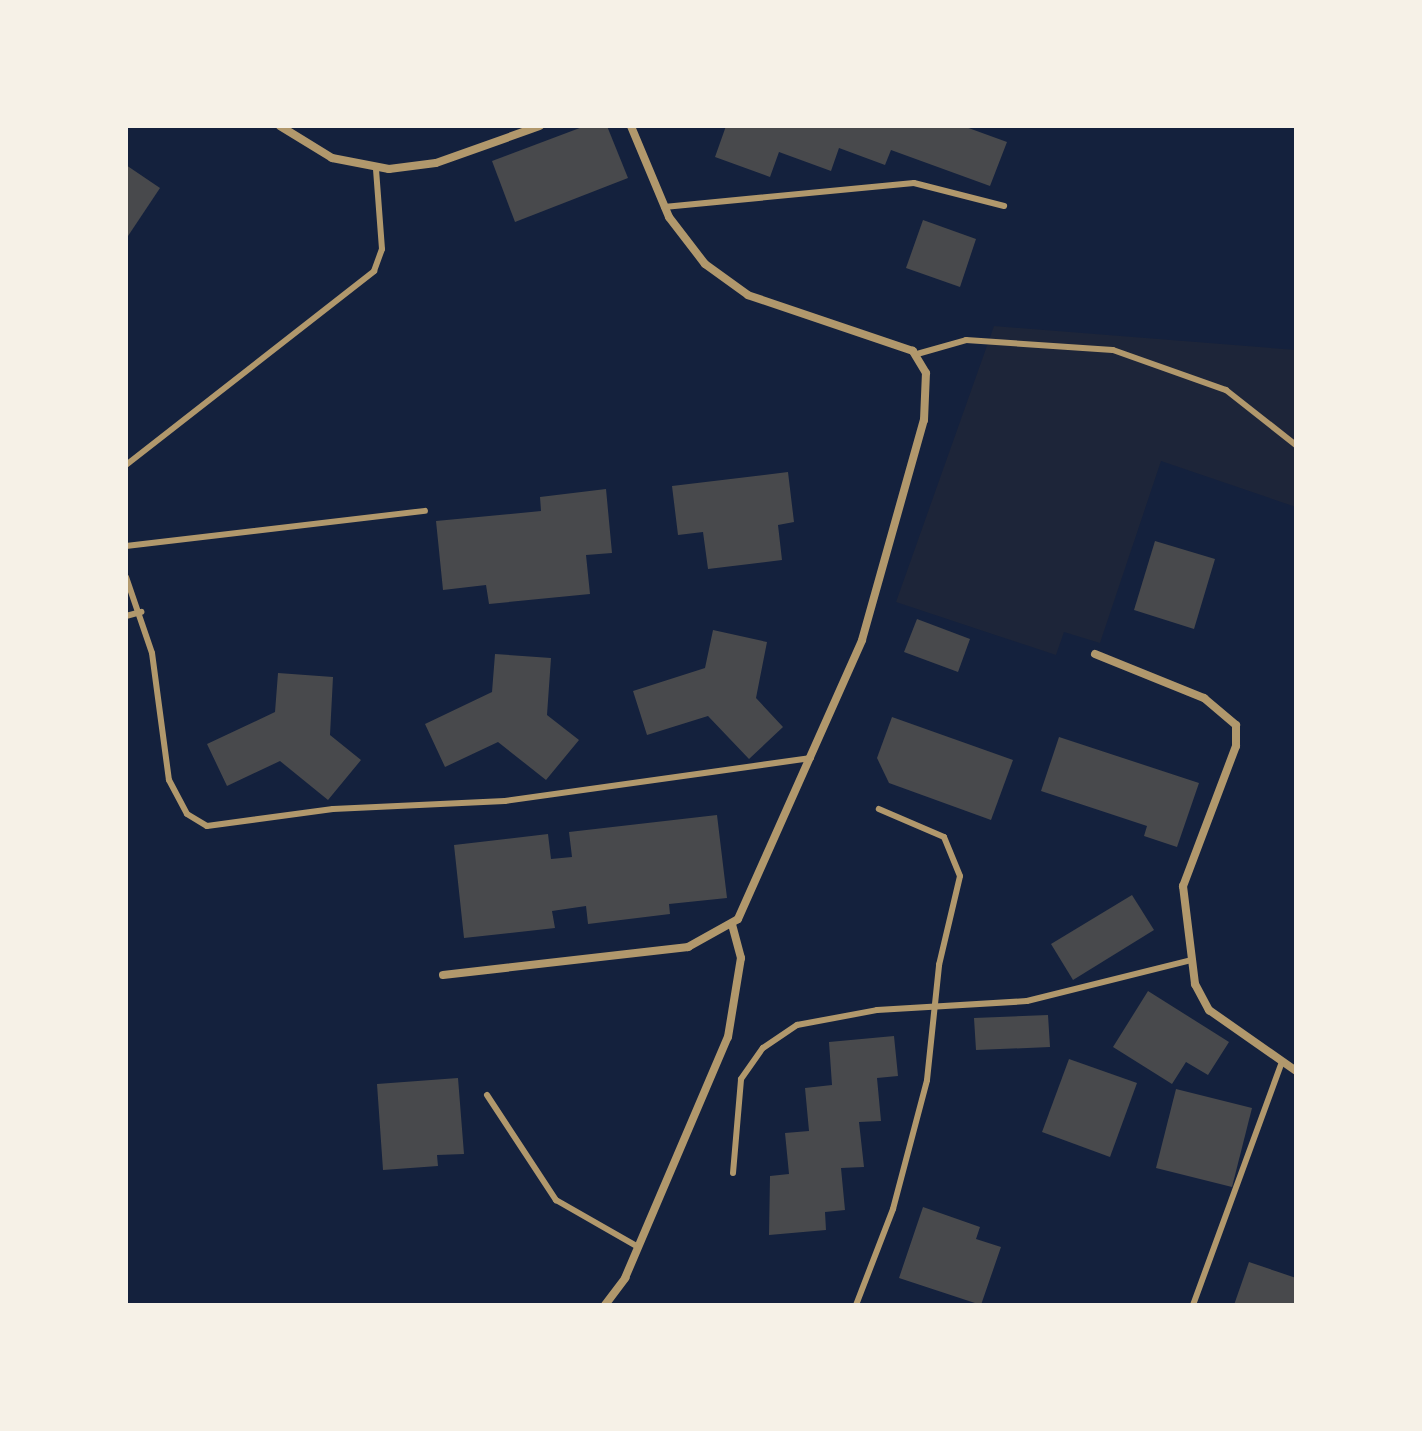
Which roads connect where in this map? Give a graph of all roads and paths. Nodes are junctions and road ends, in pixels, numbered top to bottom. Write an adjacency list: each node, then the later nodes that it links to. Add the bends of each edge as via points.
1 (280, 126): 4 (street, via 332,158)
2 (540, 126): 4 (street, via 436,163)
3 (631, 126): 6 (street)
4 (376, 169): 9 (lane, via 382,249 374,271)
5 (1004, 206): 6 (lane, via 914,183)
6 (664, 207): 7 (street, via 692,249 730,285 890,338)
7 (917, 354): 8 (lane, via 966,340 1113,350 1226,390); 16 (street, via 926,403 904,502 867,629)
8 (1296, 445)
9 (126, 465)
10 (425, 511): 11 (lane)
11 (126, 546)
12 (126, 577): 13 (lane)
13 (141, 612): 14 (lane); 16 (lane, via 169,780 183,810 207,826 333,809 505,801)
14 (126, 616)
15 (1095, 654): 19 (street, via 1204,698 1238,729 1183,886)
16 (813, 758): 18 (street, via 757,888)
17 (879, 809): 21 (lane, via 933,830 956,852 959,886 939,965)
18 (732, 925): 20 (street, via 688,947); 26 (street, via 741,958 728,1037)
19 (1191, 960): 21 (lane, via 1054,997); 22 (street, via 1209,1010)
20 (443, 975)
21 (938, 1008): 25 (lane, via 818,1019 776,1037 738,1086); 28 (lane, via 899,1190)
22 (1282, 1062): 23 (street); 29 (lane)
23 (1296, 1071)
24 (487, 1095): 26 (lane, via 556,1200)
25 (733, 1173)
26 (638, 1247): 27 (street)
27 (605, 1305)
28 (856, 1305)
29 (1193, 1305)

